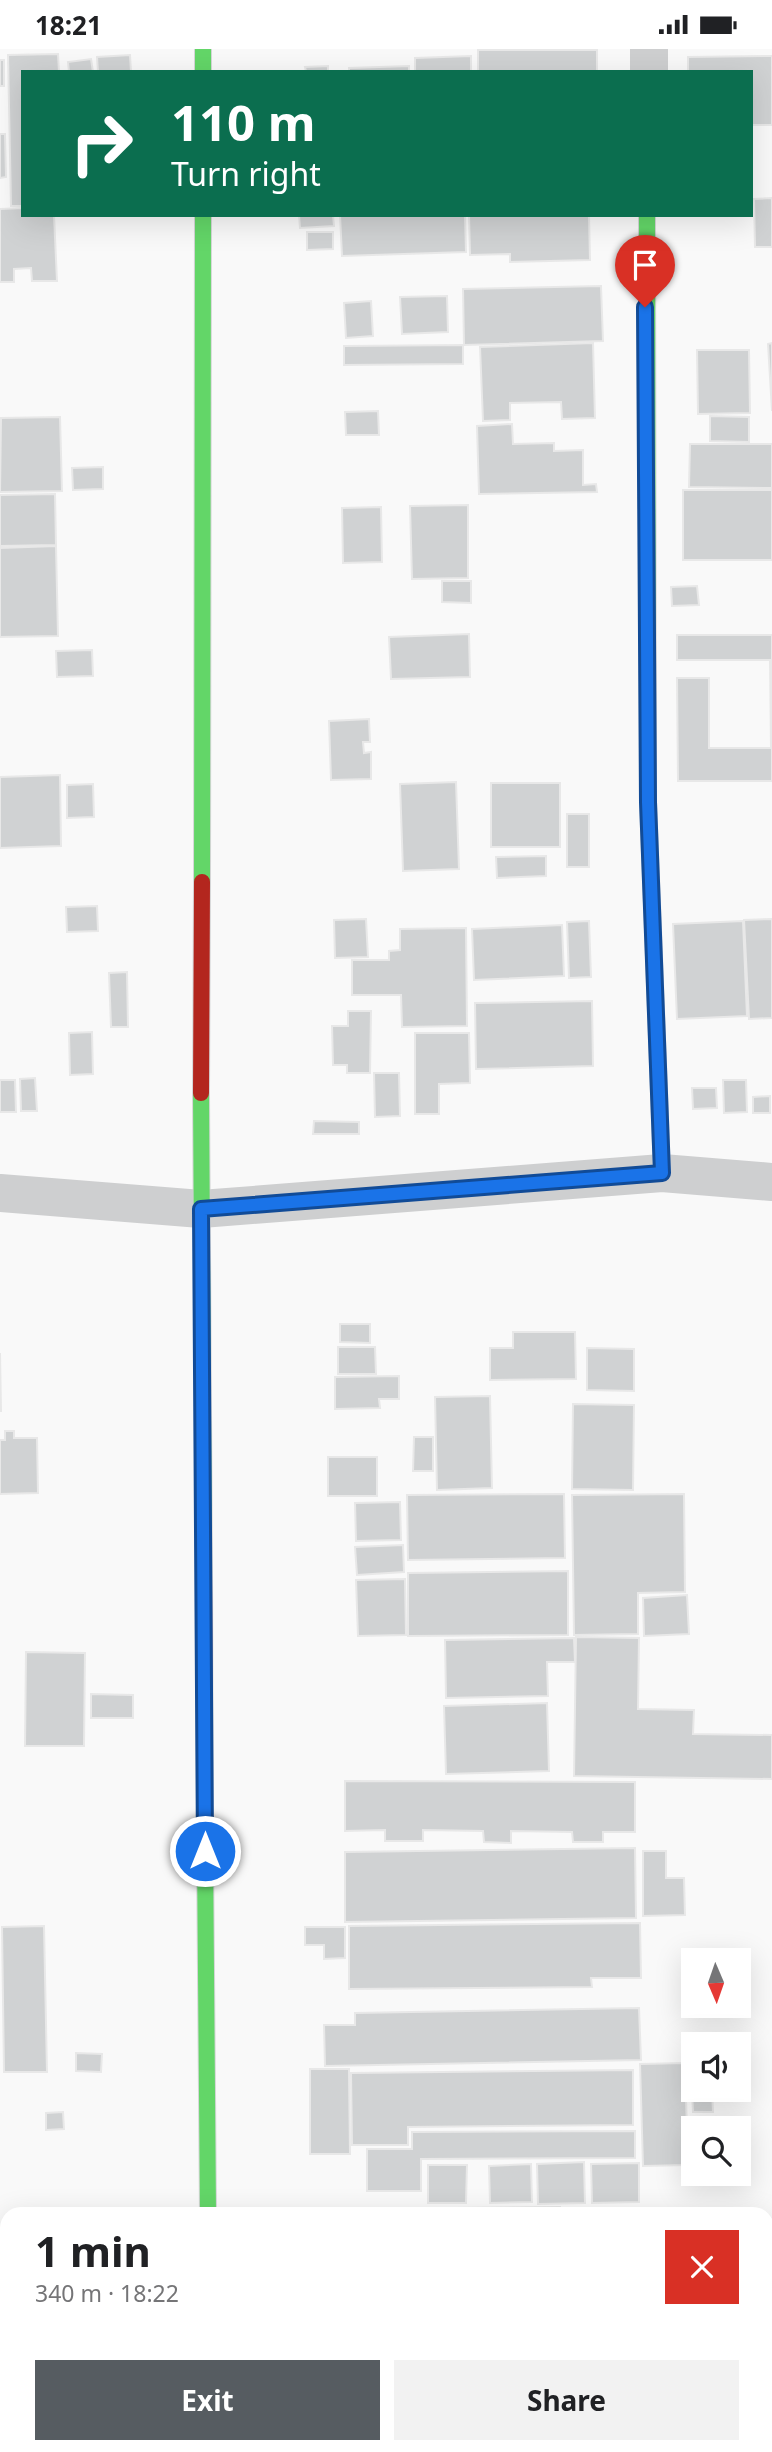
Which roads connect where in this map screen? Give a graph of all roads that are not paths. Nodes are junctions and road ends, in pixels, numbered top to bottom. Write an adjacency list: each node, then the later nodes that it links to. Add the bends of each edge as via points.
1 (203, 49): 3 (street)
2 (649, 49): 4 (street)
3 (203, 70)
4 (649, 70)
5 (203, 217): 10 (street)
6 (647, 217): 7 (street, via 648,802)
7 (662, 1173): 8 (street); 10 (street)
8 (772, 1182)
9 (0, 1193): 10 (street)
10 (201, 1209): 11 (street)
11 (208, 2207)

